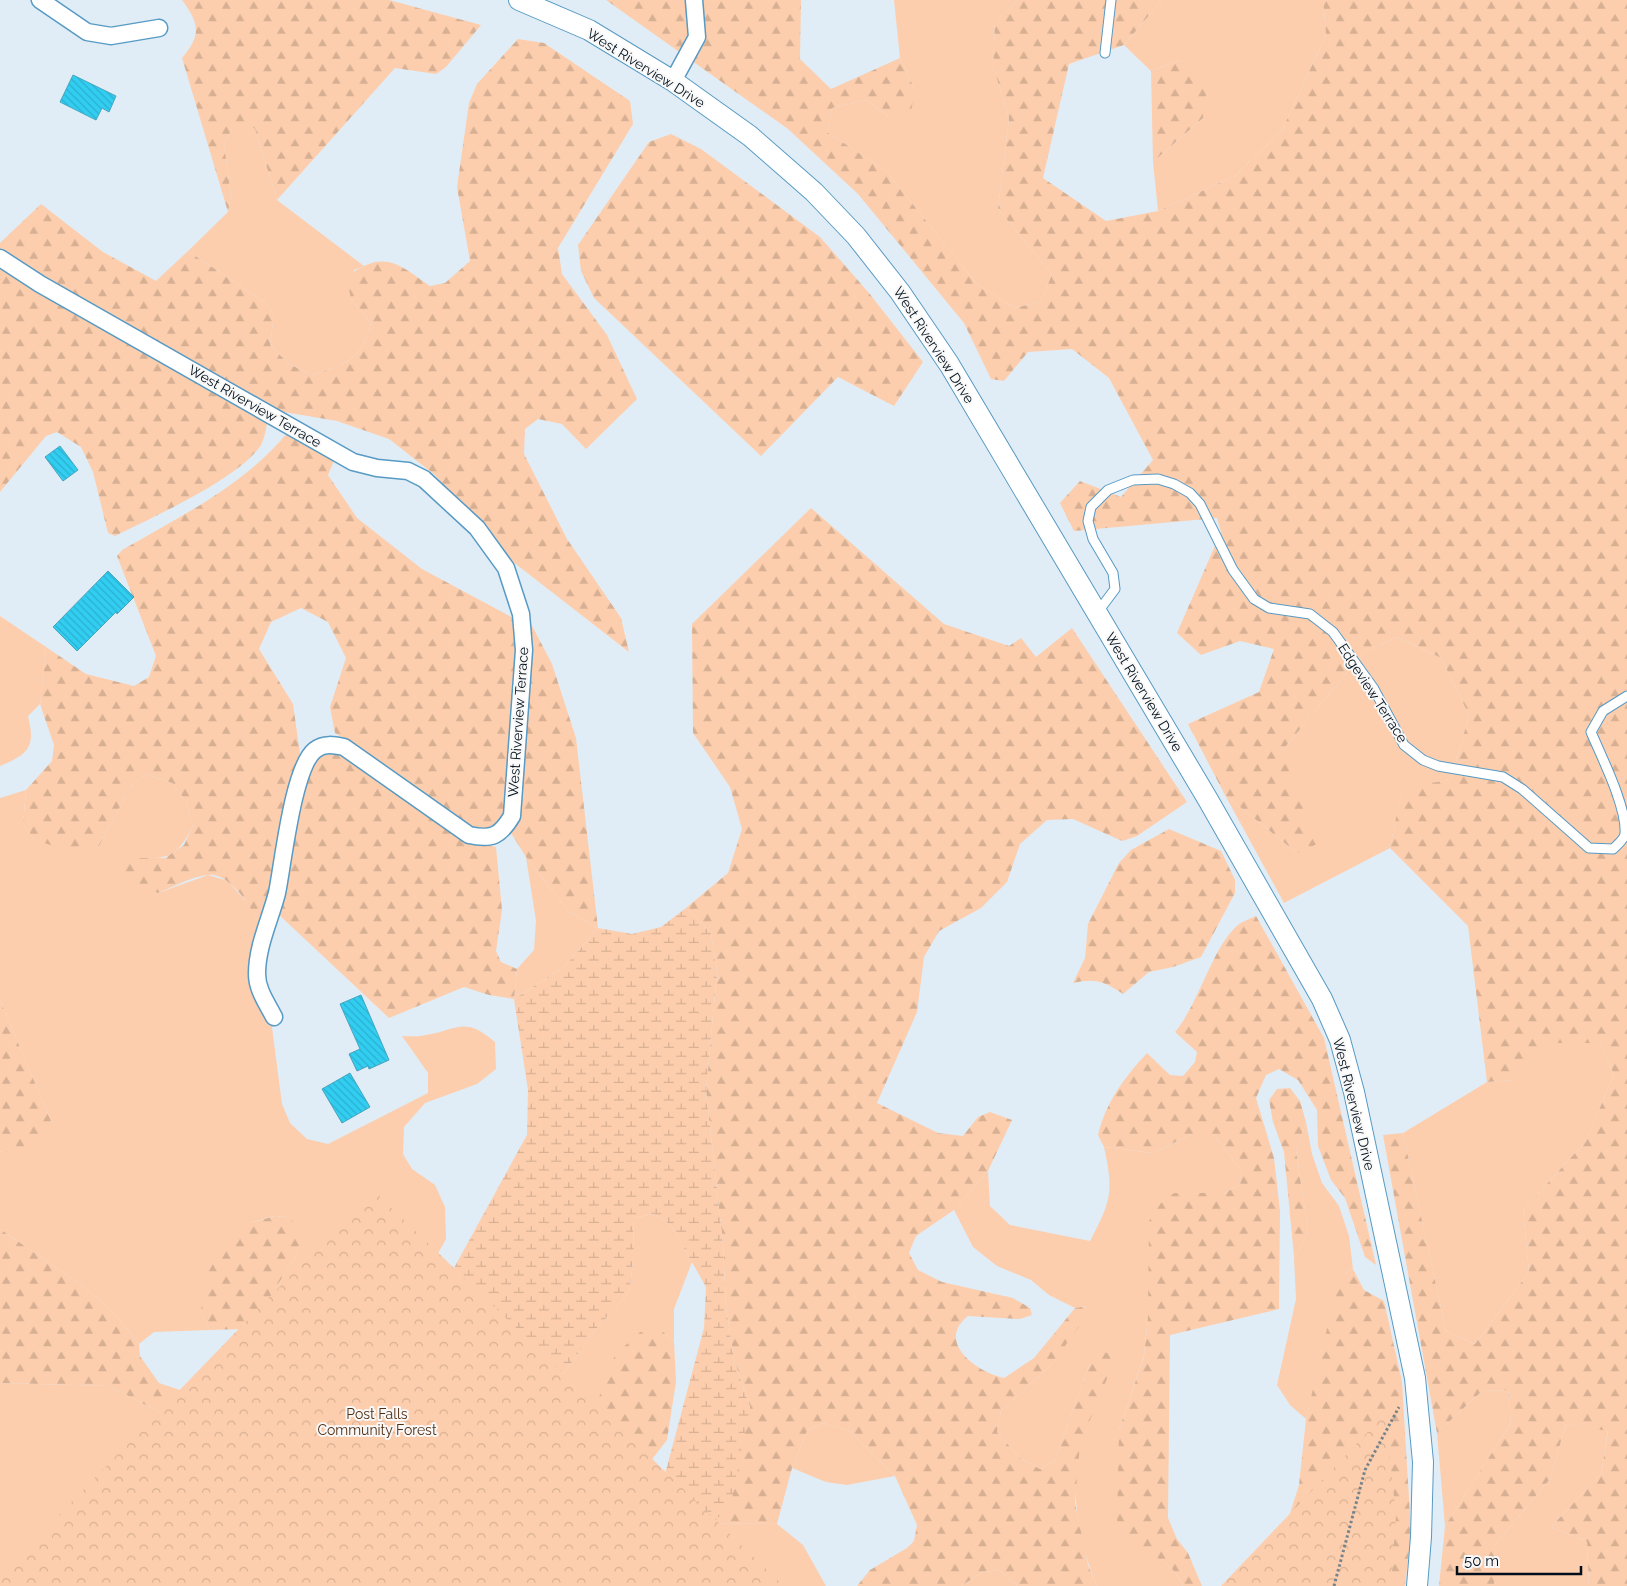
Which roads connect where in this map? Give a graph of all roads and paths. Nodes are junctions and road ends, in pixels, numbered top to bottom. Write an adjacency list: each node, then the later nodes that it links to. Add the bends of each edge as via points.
1 (40, 0): 5 (street, via 87,32 111,36)
2 (519, 0): 7 (street, West Riverview Drive, via 589,30)
3 (694, 0): 7 (street, via 696,37)
4 (1111, 0): 6 (lane)
5 (159, 28)
6 (1105, 54)
7 (673, 81): 9 (street, West Riverview Drive, via 750,136 814,192 856,236 949,364)
8 (0, 258): 11 (street, West Riverview Terrace, via 353,462 376,468 408,470 424,479 477,528 506,568 521,614 524,650 512,816 503,830 486,838 469,835 344,747 329,744 315,750 305,763 286,834 276,893 258,953 260,991)
9 (1097, 613): 10 (lane, Edgeview Terrace, via 1115,589 1112,573 1093,539 1088,521 1091,507 1108,490 1133,480 1158,479 1174,484 1190,493 1200,504 1233,570 1254,599 1270,608 1310,614 1333,632 1374,689 1404,744 1423,760 1438,766 1503,776 1589,848 1613,849 1625,836 1627,822 1618,791 1591,732 1603,711); 14 (street, West Riverview Drive, via 1308,974 1340,1040 1415,1378 1423,1462)
10 (1627, 696)
11 (274, 1017)
12 (1402, 1403): 13 (path, via 1365,1470)
13 (1334, 1586)
14 (1417, 1586)

